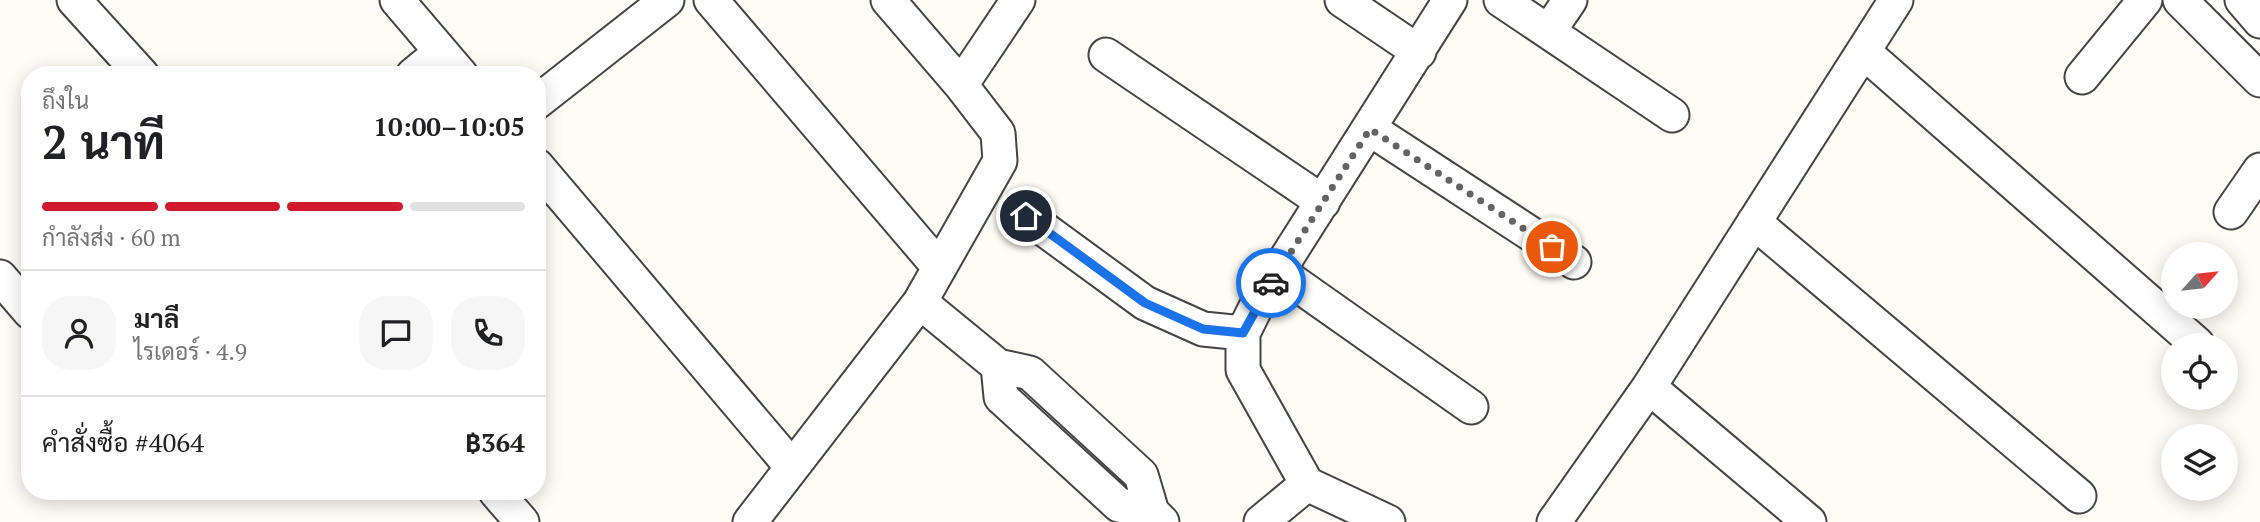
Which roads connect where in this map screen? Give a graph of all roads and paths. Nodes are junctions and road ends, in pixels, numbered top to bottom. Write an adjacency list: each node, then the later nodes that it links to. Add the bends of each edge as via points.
1 (74, 0): 21 (street)
2 (397, 0): 20 (street)
3 (667, 0): 25 (street)
4 (711, 0): 35 (street)
5 (888, 0): 24 (street)
6 (1018, 0): 24 (street)
7 (1342, 0): 17 (street)
8 (1450, 0): 17 (street)
9 (1501, 0): 16 (street)
10 (1570, 0): 16 (street)
11 (1896, 0): 18 (street)
12 (2145, 0): 22 (street)
13 (2180, 0): 23 (street)
14 (2242, 0): 15 (street)
15 (2260, 21)
16 (1549, 32): 26 (street)
17 (1419, 52): 27 (street)
18 (1865, 52): 33 (street); 41 (street)
19 (1105, 55): 30 (street)
20 (451, 64)
21 (134, 66)
22 (2082, 77)
23 (2260, 80)
24 (961, 85): 35 (street, via 998,133 1000,161)
25 (546, 95)
26 (1672, 115)
27 (1370, 129): 30 (street); 34 (street)
28 (2260, 170): 31 (street)
29 (546, 177): 44 (street)
30 (1323, 202): 36 (street)
31 (2231, 212)
32 (1026, 216): 40 (street, via 1145,303 1203,329)
33 (1754, 222): 42 (street); 46 (street)
34 (1574, 262)
35 (939, 267): 39 (street)
36 (1278, 271): 40 (street); 43 (street)
37 (0, 277): 38 (street)
38 (21, 302)
39 (920, 302): 44 (street); 48 (street, via 998,366 1030,373 1141,475)
40 (1243, 333): 45 (street, via 1243,370)
41 (2184, 333)
42 (1649, 387): 53 (street); 54 (street)
43 (1472, 407)
44 (792, 467): 50 (street)
45 (1307, 484): 51 (street); 52 (street)
46 (2080, 496)
47 (503, 500): 49 (street)
48 (1157, 517)
49 (522, 522)
50 (750, 522)
51 (1261, 522)
52 (1388, 522)
53 (1554, 522)
54 (1809, 522)

